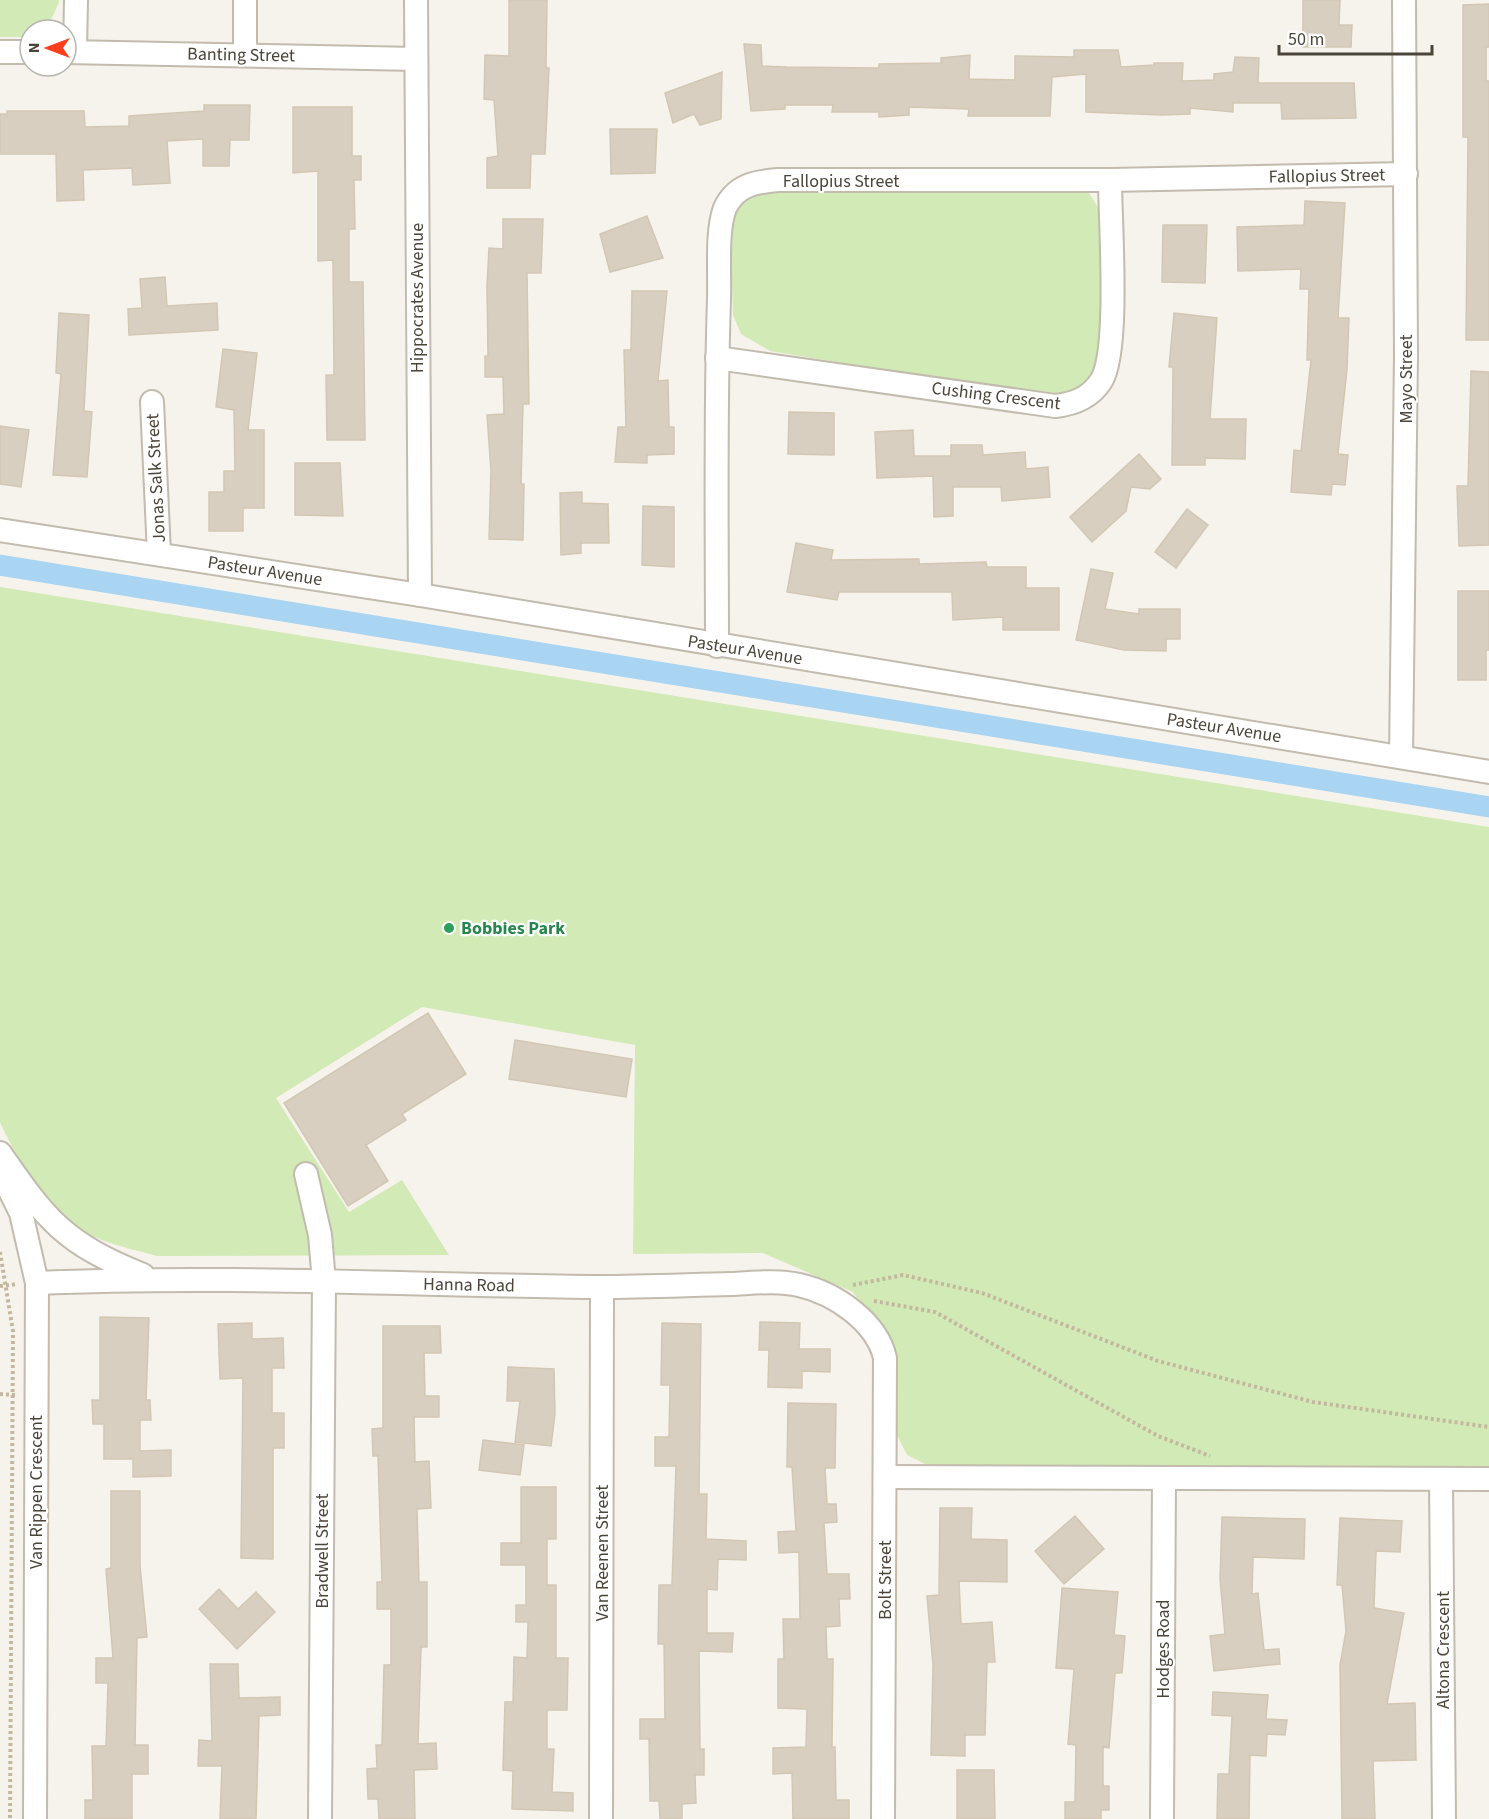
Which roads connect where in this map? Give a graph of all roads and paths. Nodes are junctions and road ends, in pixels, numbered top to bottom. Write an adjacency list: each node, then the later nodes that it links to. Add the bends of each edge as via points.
1 (76, 0): 5 (street)
2 (245, 0): 9 (street)
3 (416, 0): 10 (street, Hippocrates Avenue)
4 (1404, 0): 11 (street, Mayo Street)
5 (74, 18)
6 (0, 52): 7 (street)
7 (18, 52)
8 (78, 52): 9 (street, Banting Street)
9 (245, 55): 10 (street, Banting Street)
10 (416, 59): 17 (street, Hippocrates Avenue)
11 (1406, 174): 12 (street, Fallopius Street); 19 (street, Mayo Street)
12 (1110, 180): 13 (street, Fallopius Street, via 751,183 738,190 724,210); 13 (street, Cushing Crescent, via 1109,364 1091,394 1073,404 1055,406)
13 (717, 358): 18 (street, Fallopius Street)
14 (152, 402): 16 (street, Jonas Salk Street)
15 (0, 530): 16 (street, Pasteur Avenue)
16 (159, 555): 17 (street, Pasteur Avenue)
17 (420, 595): 18 (street, Pasteur Avenue)
18 (717, 646): 19 (street, Pasteur Avenue)
19 (1401, 757): 20 (street, Pasteur Avenue)
20 (1489, 771)
21 (0, 1153): 25 (street, via 46,1217 72,1239 94,1254)
22 (0, 1171): 27 (street, Van Rippen Crescent, via 21,1214)
23 (306, 1174): 26 (street, Bradwell Street, via 320,1235)
24 (0, 1252): 38 (path, via 13,1331)
25 (151, 1278): 26 (street, Hanna Road); 27 (street, Hanna Road)
26 (324, 1282): 28 (street, Hanna Road); 40 (street, Bradwell Street)
27 (36, 1283): 39 (street, Van Rippen Crescent)
28 (602, 1287): 29 (street, Hanna Road, via 784,1283); 41 (street, Van Reenen Street)
29 (820, 1292): 31 (street, Hanna Road, via 859,1318); 32 (path, via 903,1275 982,1293 1158,1361 1302,1399)
30 (866, 1300): 33 (path, via 935,1312 1158,1436)
31 (880, 1342): 34 (street, Bolt Street, via 885,1358)
32 (1489, 1427)
33 (1214, 1457)
34 (886, 1477): 35 (street); 42 (street, Bolt Street)
35 (1164, 1479): 37 (street); 43 (street, Hodges Road)
36 (1489, 1479): 37 (street)
37 (1442, 1481): 44 (street, Altona Crescent)
38 (10, 1819)
39 (35, 1819)
40 (320, 1819)
41 (601, 1819)
42 (883, 1819)
43 (1162, 1819)
44 (1444, 1819)

